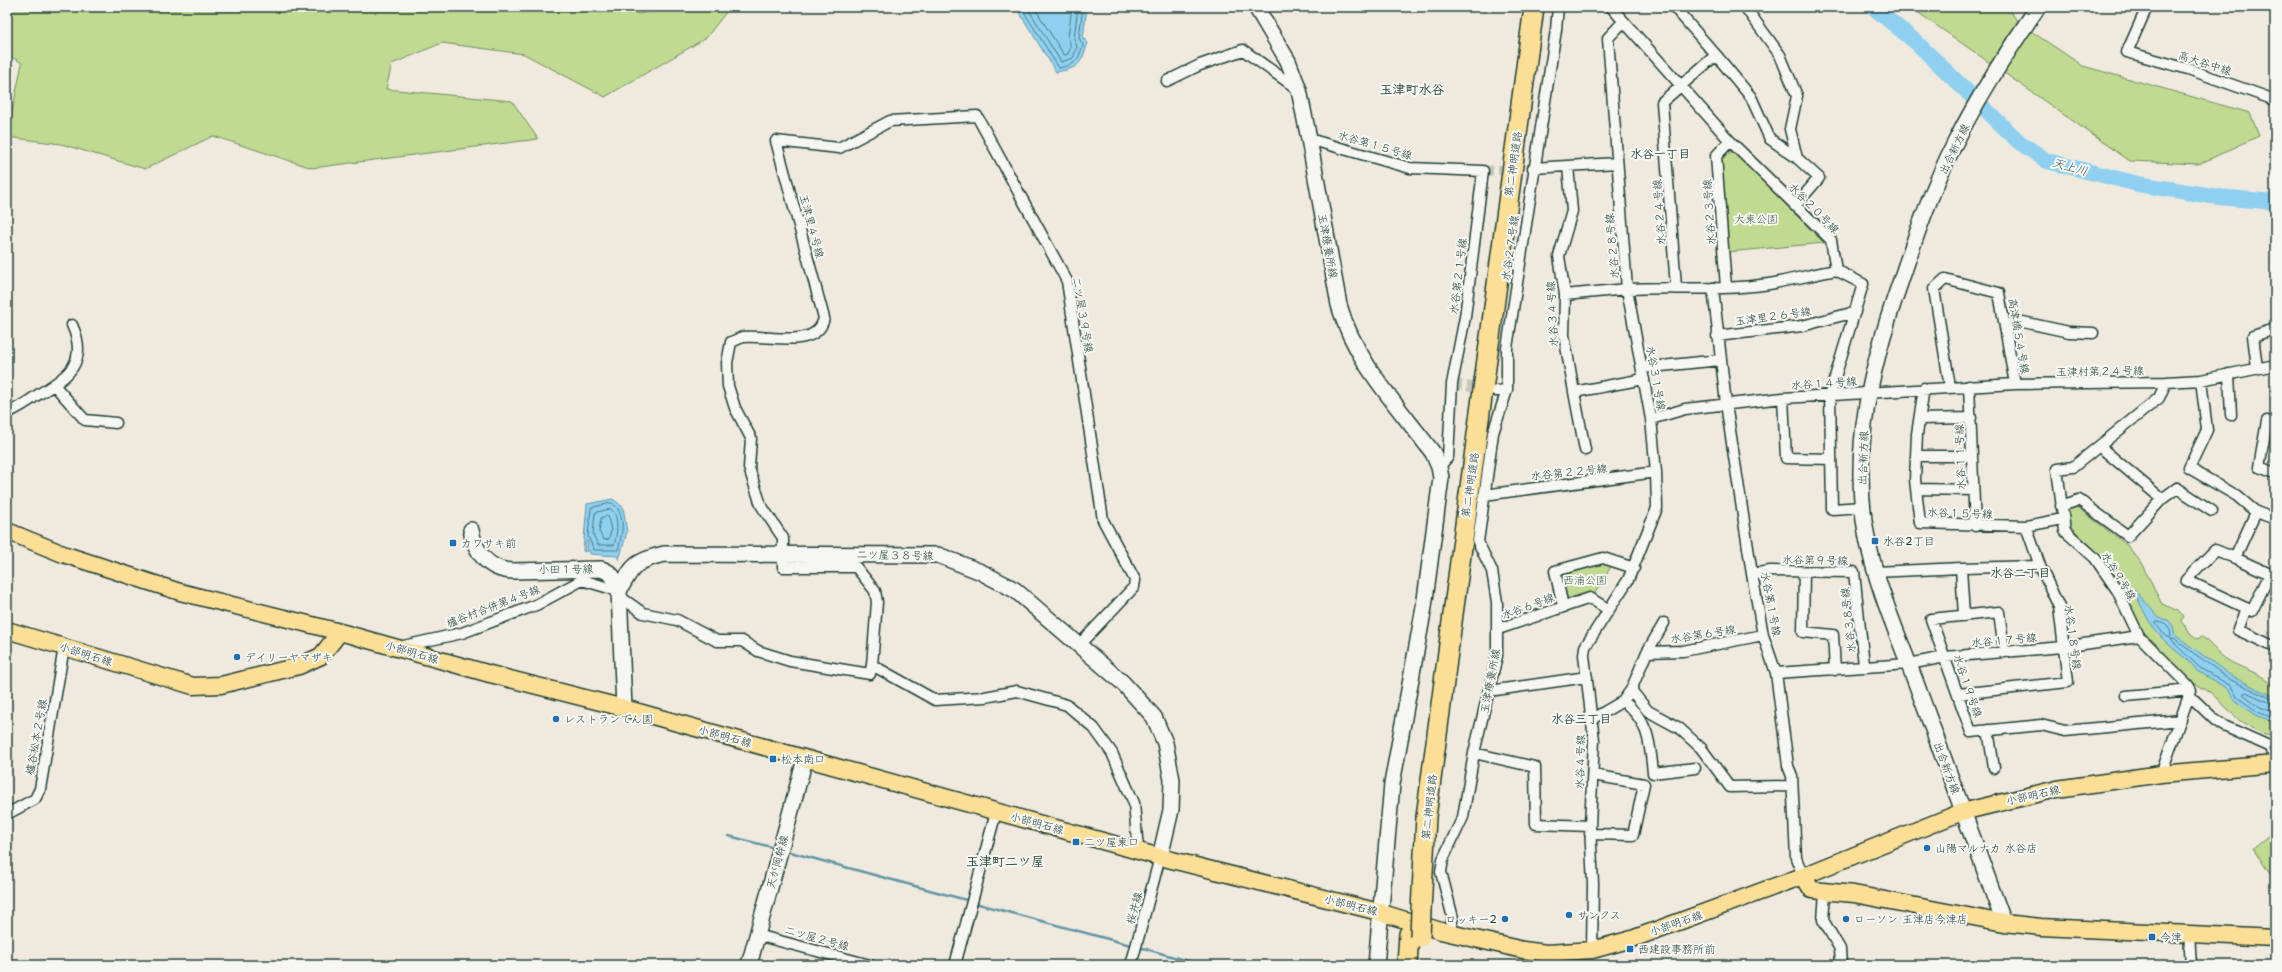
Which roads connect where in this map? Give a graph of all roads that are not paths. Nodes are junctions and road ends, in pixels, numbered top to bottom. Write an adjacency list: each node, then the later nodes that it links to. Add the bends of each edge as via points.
1 (1256, 7): 14 (street, 玉津療養所線, via 1288,61)
2 (1522, 7): 146 (highway, 第二神明道路, via 1415,816)
3 (1534, 7): 146 (highway, 第二神明道路, via 1426,817)
4 (1558, 7): 22 (street)
5 (1611, 7): 10 (street, 水谷２０号線)
6 (1674, 7): 11 (street)
7 (1745, 7): 19 (street, via 1780,55 1797,96 1790,129)
8 (2038, 7): 53 (street, 出合新方線, via 2004,56 1984,91 1935,190 1910,254 1881,342)
9 (2147, 7): 15 (street, 高大谷中線, via 2127,52 2188,69)
10 (1624, 22): 13 (street, 水谷２０号線); 20 (street, 水谷２８号線, via 1608,38)
11 (1716, 55): 13 (street, 水谷２４号線); 19 (street, via 1751,97 1770,139)
12 (1167, 81): 14 (street, via 1200,65 1243,50)
13 (1680, 85): 17 (street, 水谷２０号線); 26 (street, 水谷２４号線, via 1662,102)
14 (1299, 90): 16 (street, 玉津療養所線)
15 (2275, 100)
16 (1309, 139): 23 (street, 水谷第１５号線, via 1410,168); 69 (street, 玉津療養所線, via 1344,325 1362,359 1433,453)
17 (1730, 141): 24 (street, 水谷２０号線); 27 (street, 水谷２３号線, via 1716,156)
18 (776, 142): 86 (street, 玉津里４号線, via 824,318 822,328 817,333 790,339 742,337 731,342 727,363 728,386 735,408 751,438 749,468 761,505 783,538); 106 (street, 二ツ屋３９号線, via 839,148 890,121 977,116 1066,281 1103,520 1135,580 1134,586)
19 (1797, 158): 24 (street, via 1820,178)
20 (1617, 162): 21 (street); 29 (street, 水谷２８号線)
21 (1568, 166): 22 (street); 30 (street, 水谷３４号線, via 1572,212 1559,256)
22 (1533, 168): 50 (street, 水谷２７号線, via 1508,348)
23 (1483, 171): 69 (street, 水谷第２１号線, via 1465,317 1452,384 1448,457)
24 (1795, 206): 25 (street, 水谷２０号線, via 1831,240)
25 (1836, 270): 27 (street, 水谷２８号線, via 1768,284); 31 (street, via 1863,284)
26 (1676, 287): 28 (street, 水谷２８号線); 29 (street, 水谷２８号線)
27 (1726, 287): 28 (street, 水谷２８号線)
28 (1713, 288): 36 (street, 水谷第１号線)
29 (1627, 289): 30 (street); 39 (street, 水谷３１号線)
30 (1566, 295): 52 (street, 水谷３４号線, via 1564,335)
31 (1855, 312): 36 (street, 玉津里２６号線, via 1802,326); 54 (street)
32 (72, 325): 46 (street, via 77,336 78,348 75,363 68,375)
33 (2005, 325): 35 (street, via 2023,322 2069,332); 45 (street, 高津橋５４号線); 48 (street, 高津橋５４号線, via 1999,293 1945,279 1934,289)
34 (2275, 329): 40 (street, via 2253,336)
35 (2093, 333)
36 (1717, 336): 37 (street, 水谷第１号線)
37 (1720, 360): 39 (street); 56 (street, 水谷第１号線)
38 (2275, 365): 40 (street, 玉津村第２４号線)
39 (1642, 368): 42 (street, 水谷３１号線)
40 (2257, 368): 41 (street, 玉津村第２４号線)
41 (2229, 374): 43 (street, 玉津村第２４号線); 58 (street)
42 (1644, 379): 52 (street); 60 (street, 水谷３１号線)
43 (2201, 380): 44 (street, 玉津村第２４号線); 79 (street, via 2207,430 2188,468 2237,496)
44 (2166, 382): 45 (street, 玉津村第２４号線); 64 (street, 水谷９号線, via 2159,398)
45 (2015, 384): 47 (street, 玉津村第２４号線)
46 (54, 385): 57 (street); 63 (street, via 85,420)
47 (1969, 386): 48 (street, 玉津村第２４号線); 59 (street, 水谷１１号線)
48 (1950, 387): 49 (street, 玉津村第２４号線)
49 (1924, 388): 53 (street, 水谷１４号線); 61 (street, 水谷１５号線)
50 (1507, 390): 51 (street); 74 (street, 玉津療養所線, via 1493,433)
51 (1496, 391)
52 (1574, 392): 65 (street, 水谷３４号線)
53 (1868, 392): 54 (street, 水谷１４号線); 77 (street, 出合新方線, via 1861,452)
54 (1830, 394): 55 (street, 水谷１４号線); 68 (street)
55 (1783, 398): 56 (street, 水谷１４号線); 68 (street, via 1786,458)
56 (1726, 404): 60 (street, 水谷１４号線, via 1685,409); 94 (street, 水谷第１号線)
57 (7, 413)
58 (2232, 415)
59 (1970, 418): 61 (street); 67 (street, 水谷１１号線)
60 (1651, 419): 70 (street, 水谷３１号線)
61 (1920, 420): 66 (street, 水谷１５号線)
62 (2267, 421): 71 (street, via 2259,467)
63 (116, 423)
64 (2099, 446): 75 (street); 76 (street, 水谷９号線, via 2073,467 2057,469)
65 (1585, 450)
66 (1916, 456): 67 (street); 72 (street, 水谷１５号線)
67 (1972, 456): 73 (street, 水谷１１号線)
68 (1831, 459): 77 (street, via 1832,509)
69 (1439, 467): 147 (street, 玉津療養所線, via 1441,478 1434,534 1409,701 1392,784)
70 (1656, 472): 74 (street, 水谷第２２号線); 89 (street, 水谷４号線, via 1657,508)
71 (2275, 473)
72 (1916, 489): 73 (street); 82 (street, 水谷１５号線, via 1920,523)
73 (1973, 490): 82 (street, 水谷１１号線)
74 (1484, 495): 102 (street, 玉津療養所線, via 1478,542 1492,571)
75 (2162, 499): 76 (street, via 2128,536 2079,500); 78 (street, via 2177,488)
76 (2061, 506): 80 (street, 水谷９号線)
77 (1863, 508): 93 (street, 出合新方線)
78 (2212, 512)
79 (2256, 512): 81 (street); 87 (street)
80 (2063, 519): 83 (street, 水谷１５号線); 105 (street, 水谷９号線, via 2065,531 2095,558 2117,590)
81 (2275, 519)
82 (1975, 526): 83 (street, 水谷１５号線)
83 (2026, 526): 88 (street, 水谷１８号線)
84 (471, 530): 95 (street, 小田１号線, via 476,550 482,558 505,571 601,569 608,571 616,580)
85 (7, 531): 103 (main road, 小部明石線, via 63,554 180,592)
86 (783, 554): 95 (street, 二ツ屋３８号線, via 664,554 643,559 630,569); 106 (street, 二ツ屋３８号線, via 938,555 981,572 1015,590); 116 (street, via 783,567 856,567 866,578 875,591 877,602)
87 (2235, 558): 97 (street, via 2270,574 2252,611); 97 (street, via 2215,550 2186,580)
88 (2040, 566): 90 (street); 107 (street, 水谷１８号線, via 2059,606)
89 (1634, 568): 96 (street, via 1603,558 1555,571); 98 (street, 水谷４号線)
90 (1961, 568): 93 (street); 99 (street)
91 (1804, 572): 92 (street, 水谷第９号線); 94 (street, 水谷第９号線, via 1770,571); 117 (street, via 1803,632 1833,635)
92 (1854, 572): 115 (street, 水谷３８号線)
93 (1875, 572): 114 (street, 出合新方線)
94 (1752, 574): 104 (street, 水谷第１号線)
95 (619, 594): 110 (street, 櫨谷村合併第４号線, via 582,580 536,605 462,633); 116 (street, 櫨谷村合併第４号線, via 643,613 677,620 717,641 742,642 758,651 790,661 863,674 870,674); 126 (street, 小田１号線)
96 (1563, 606): 98 (street, 水谷６号線, via 1590,598); 102 (street, 水谷６号線)
97 (2246, 608): 109 (street, via 2238,630)
98 (1609, 610): 119 (street, 水谷４号線, via 1585,647)
99 (1964, 616): 112 (street, 水谷１９号線, via 1999,612); 113 (street, 水谷１９号線, via 1931,619)
100 (1664, 623): 111 (street)
101 (7, 630): 108 (main road, 小部明石線)
102 (1498, 630): 121 (street, 玉津療養所線, via 1497,656)
103 (340, 632): 108 (main road, 小部明石線, via 321,656 299,666 221,685 193,686); 110 (main road, 小部明石線)
104 (1763, 635): 111 (street, 水谷第６号線, via 1683,651); 118 (street, 水谷第１号線)
105 (2139, 636): 107 (street, 水谷１７号線); 122 (street, 水谷９号線, via 2188,685)
106 (1079, 645): 143 (street, 二ツ屋３８号線, via 1123,683 1154,717 1165,743 1172,780 1171,810)
107 (2063, 646): 112 (street, 水谷１７号線); 123 (street, 水谷１８号線, via 2068,682)
108 (64, 647): 140 (street, 櫨谷松本２号線, via 40,789 35,799)
109 (2275, 647)
110 (395, 648): 126 (main road, 小部明石線)
111 (1647, 652): 120 (street)
112 (2004, 652): 113 (street, 水谷１７号線)
113 (1945, 657): 114 (street, 水谷１７号線); 123 (street, 水谷１９号線)
114 (1909, 664): 115 (street, 水谷１７号線); 139 (street, 出合新方線)
115 (1864, 665): 117 (street, 水谷１７号線)
116 (872, 666): 142 (street, via 935,700 1017,691 1067,705 1094,728 1112,753 1134,803)
117 (1835, 670): 118 (street, 水谷１７号線)
118 (1776, 673): 137 (street, 水谷第１号線)
119 (1587, 677): 121 (street); 127 (street, 水谷４号線)
120 (1631, 690): 125 (street); 137 (street, via 1648,711 1679,728 1701,748 1730,787)
121 (1489, 691): 130 (street, 玉津療養所線)
122 (2190, 692): 124 (street); 128 (street); 132 (street, via 2215,720 2224,726 2271,746)
123 (1958, 694): 129 (street, 水谷１９号線, via 1971,732)
124 (2126, 696)
125 (1623, 701): 127 (street); 133 (street, via 1636,711 1650,738 1653,773)
126 (624, 708): 131 (main road, 小部明石線)
127 (1592, 719): 136 (street, 水谷４号線)
128 (2181, 720): 129 (street, 水谷１９号線, via 2065,731 2041,725); 135 (street)
129 (1988, 730): 134 (street)
130 (1474, 753): 141 (street, via 1535,767 1536,824); 149 (street, 玉津療養所線, via 1463,817 1443,859 1442,872 1453,918)
131 (805, 759): 138 (main road, 小部明石線); 151 (street, 天が岡幹線)
132 (2275, 763): 135 (main road, 小部明石線)
133 (1695, 768)
134 (1994, 768)
135 (2161, 774): 139 (main road, 小部明石線, via 2056,789)
136 (1593, 776): 141 (street, 水谷４号線); 141 (street, via 1644,784 1633,835)
137 (1792, 786): 144 (street, 水谷第１号線, via 1796,858)
138 (996, 812): 142 (main road, 小部明石線); 158 (street)
139 (1962, 812): 144 (main road, 小部明石線); 148 (street, 出合新方線)
140 (7, 814)
141 (1590, 830): 154 (street, 水谷４号線, via 1593,884)
142 (1138, 850): 143 (main road, 小部明石線)
143 (1160, 857): 147 (main road, 小部明石線); 159 (street, 桜井線)
144 (1803, 876): 145 (main road, via 1812,890); 154 (main road, 小部明石線, via 1711,911)
145 (1825, 893): 148 (main road, via 1854,894); 163 (street, via 1823,920 1840,949)
146 (1416, 909): 152 (highway, 第二神明道路)
147 (1379, 912): 149 (main road, 小部明石線); 160 (street, 玉津療養所線)
148 (2004, 923): 150 (main road)
149 (1449, 932): 155 (main road, 小部明石線)
150 (2189, 934): 153 (main road); 164 (street)
151 (757, 935): 156 (street, 天が岡幹線); 157 (street, 二ツ屋２号線)
152 (1414, 935): 161 (highway, 第二神明道路); 162 (highway, 第二神明道路)
153 (2275, 938)
154 (1592, 950): 155 (main road, 小部明石線)
155 (1556, 959)
156 (749, 965)
157 (870, 965)
158 (955, 965)
159 (1131, 965)
160 (1376, 965)
161 (1407, 965)
162 (1419, 965)
163 (1841, 965)
164 (2191, 965)

